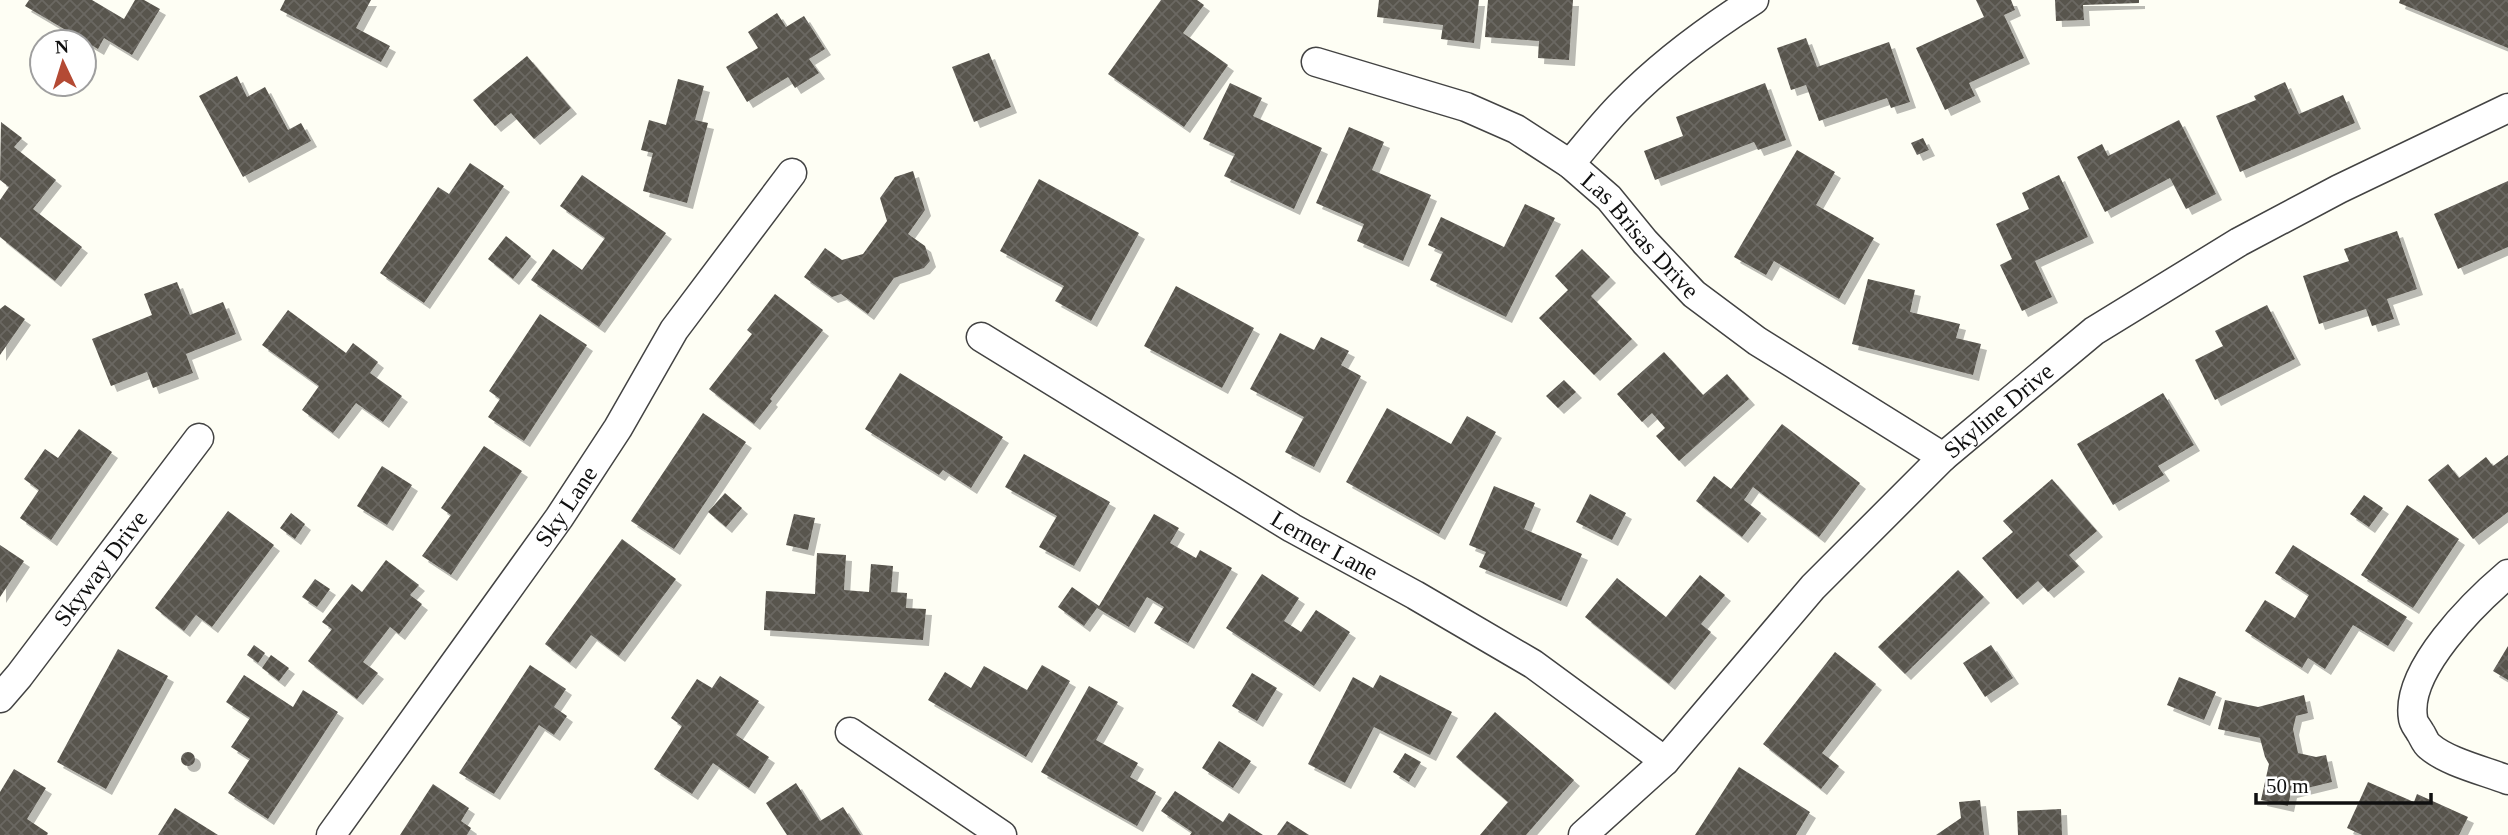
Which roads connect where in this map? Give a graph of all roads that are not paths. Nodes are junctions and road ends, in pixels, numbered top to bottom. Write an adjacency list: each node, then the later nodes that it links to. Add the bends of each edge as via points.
1 (1754, 0): 4 (street, via 1664,64)
2 (1316, 62): 4 (street, Las Brisas Drive, via 1466,107 1516,129)
3 (2508, 108): 8 (street, Skyline Drive, via 2250,236 2094,331)
4 (1570, 164): 8 (street, Las Brisas Drive, via 1609,198 1694,294 1757,341)
5 (792, 173): 14 (street, Sky Lane, via 674,330 559,518)
6 (981, 337): 12 (street, Lerner Lane, via 1292,528 1534,664)
7 (199, 438): 10 (street, Skyway Drive)
8 (1943, 457): 12 (street, Skyline Drive, via 1813,587)
9 (2508, 574): 13 (street, via 2442,643 2415,695 2413,719 2428,746)
10 (0, 698)
11 (850, 732): 15 (street)
12 (1665, 761): 16 (street, Skyline Drive)
13 (2508, 780)
14 (331, 835)
15 (1002, 835)
16 (1583, 835)

